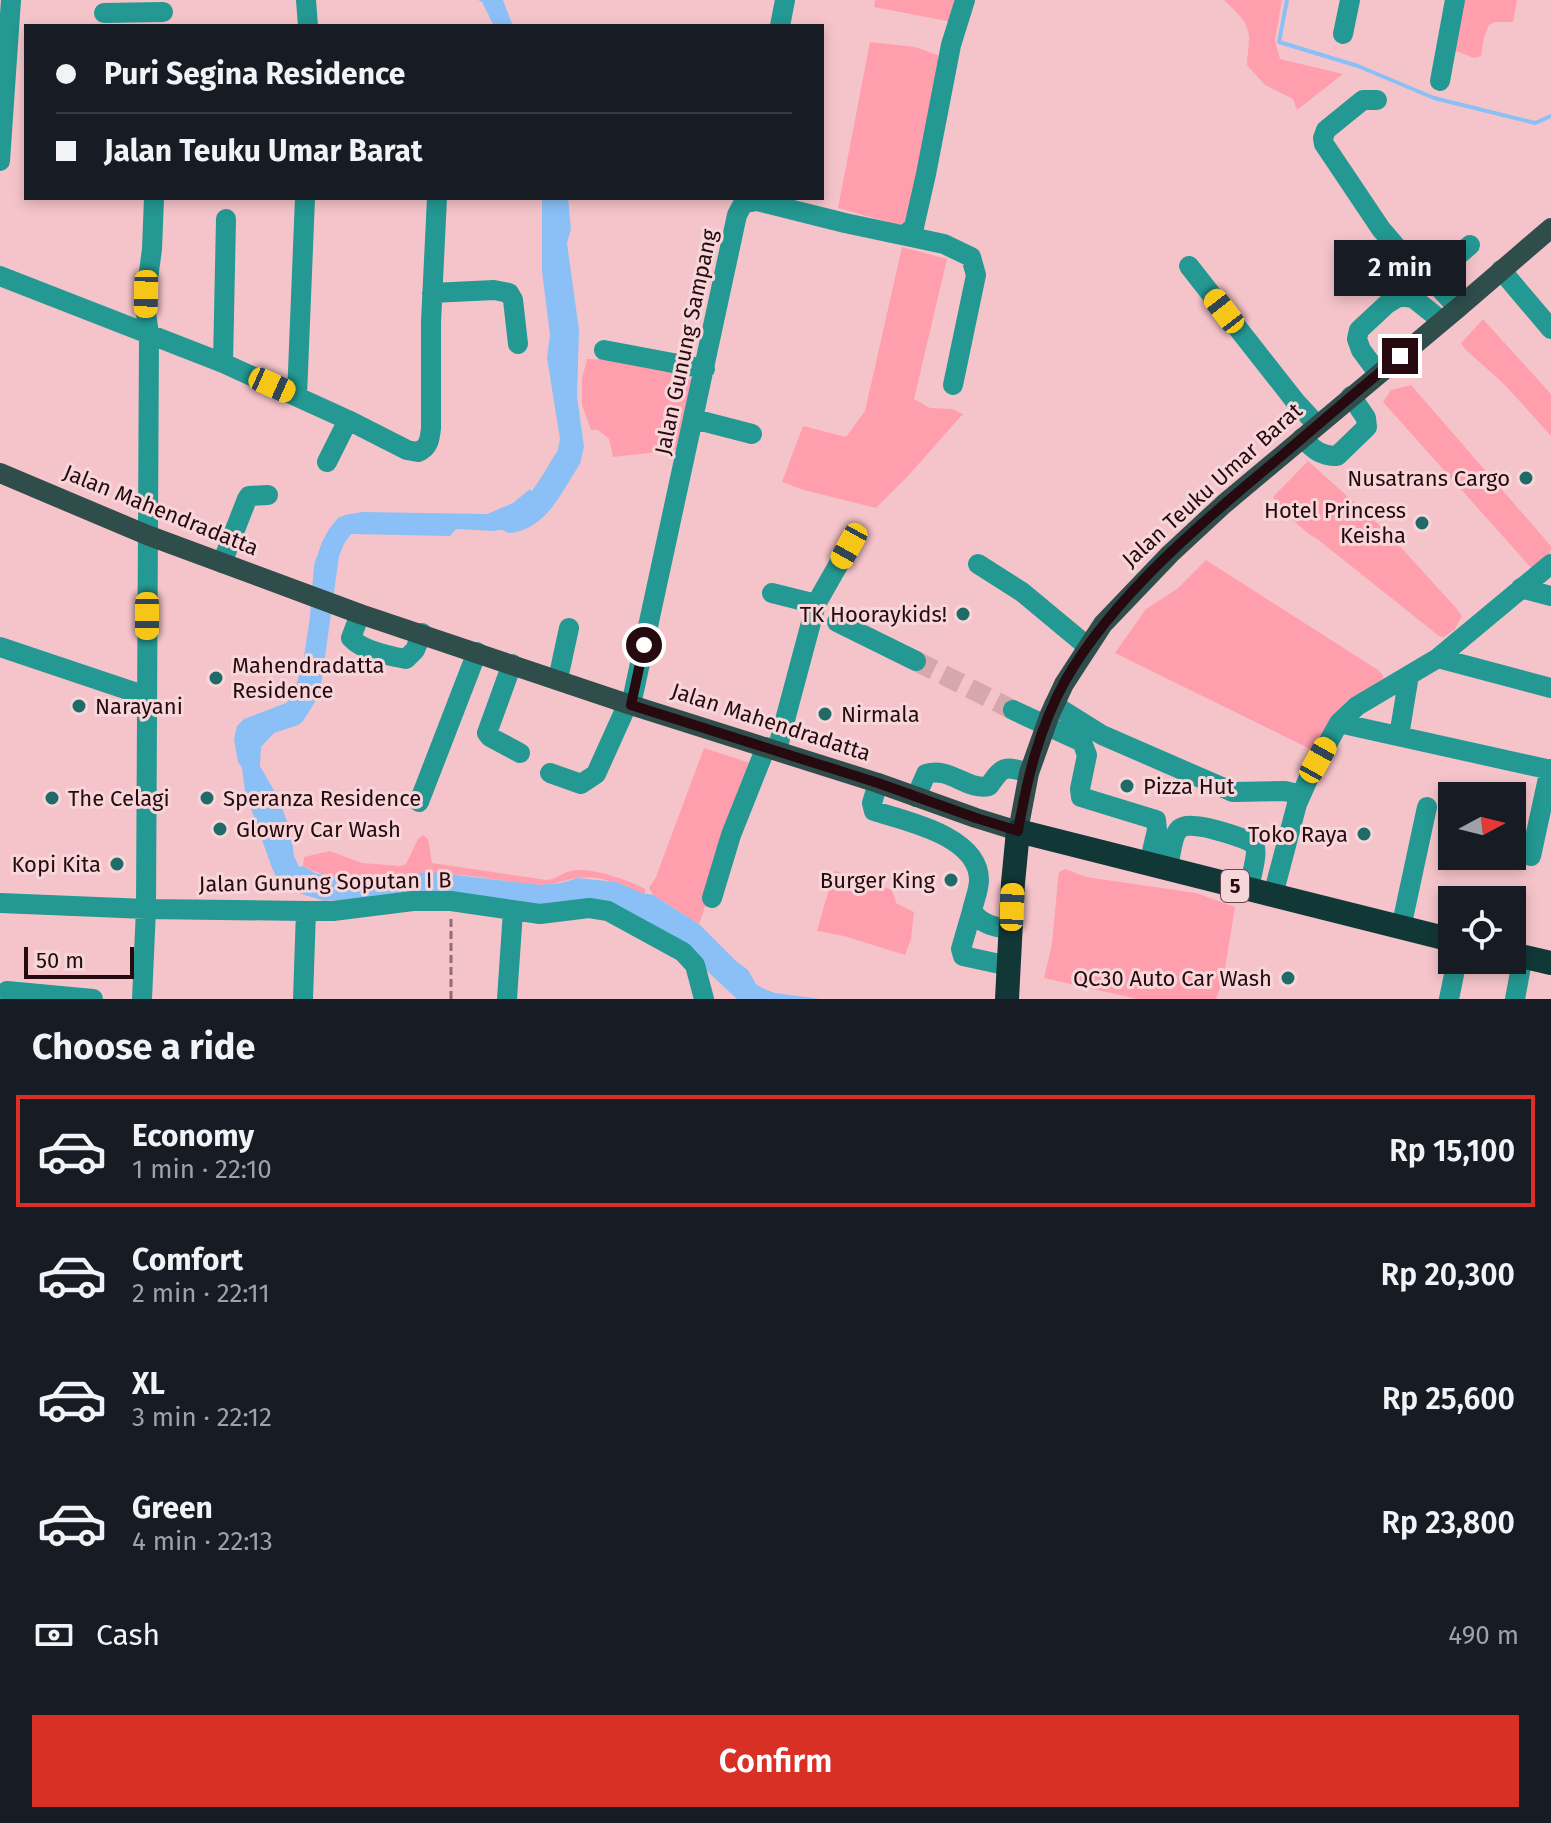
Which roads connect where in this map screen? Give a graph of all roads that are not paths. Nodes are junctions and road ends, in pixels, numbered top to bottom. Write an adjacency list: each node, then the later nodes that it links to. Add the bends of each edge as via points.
1 (11, 0): 14 (street)
2 (306, 0): 9 (street)
3 (785, 0): 10 (street)
4 (965, 0): 21 (street, via 914,227)
5 (1350, 0): 11 (street)
6 (1455, 0): 12 (street)
7 (104, 13): 8 (street)
8 (163, 13)
9 (308, 24)
10 (780, 24)
11 (1343, 34)
12 (1440, 81)
13 (1377, 100): 26 (street, via 1363,100 1326,130 1324,144 1381,229)
14 (0, 161)
15 (154, 200): 30 (street, via 146,294)
16 (305, 200): 37 (street)
17 (437, 200): 27 (street)
18 (746, 200): 21 (street, Jalan Gunung Sampang); 34 (street, Jalan Gunung Sampang, via 737,215)
19 (226, 219): 33 (street)
20 (1551, 228): 24 (main road, Jalan Teuku Umar Barat)
21 (905, 235): 36 (street, Jalan Gunung Sampang, via 971,257 976,275)
22 (1470, 245): 26 (street)
23 (1189, 266): 41 (street, via 1295,401)
24 (1501, 270): 28 (main road, Jalan Teuku Umar Barat); 29 (street)
25 (0, 276): 30 (street)
26 (1431, 279): 28 (street)
27 (432, 293): 31 (street, via 509,293); 40 (street, via 431,428 426,446 418,452 407,450)
28 (1450, 315): 35 (main road, Jalan Teuku Umar Barat); 35 (street, via 1413,298 1400,296 1387,304 1359,330 1357,339)
29 (1551, 329)
30 (149, 334): 33 (street); 46 (street)
31 (518, 344)
32 (604, 350): 34 (street)
33 (223, 363): 37 (street)
34 (705, 369): 39 (street, Jalan Gunung Sampang)
35 (1378, 373): 38 (main road, Jalan Teuku Umar Barat)
36 (953, 385)
37 (297, 396): 40 (street)
38 (1351, 396): 41 (main road, Jalan Teuku Umar Barat); 41 (street, via 1367,427 1337,456 1317,453)
39 (694, 419): 42 (street); 69 (street, Jalan Gunung Sampang)
40 (348, 420): 43 (street)
41 (1309, 432): 59 (main road, Jalan Teuku Umar Barat, via 1170,554)
42 (752, 434)
43 (327, 462)
44 (0, 473): 46 (main road, Jalan Mahendradatta)
45 (268, 495): 48 (street, via 249,496)
46 (147, 535): 48 (main road, Jalan Mahendradatta); 68 (street)
47 (849, 546): 54 (street)
48 (222, 563): 55 (main road, Jalan Mahendradatta)
49 (978, 564): 59 (street, via 1022,592)
50 (1551, 564): 51 (street)
51 (1521, 588): 53 (street); 62 (street)
52 (772, 593): 54 (street)
53 (1551, 596)
54 (816, 604): 75 (street)
55 (360, 614): 58 (main road, Jalan Mahendradatta); 58 (street, via 351,638 396,657 406,659)
56 (837, 622): 63 (street)
57 (569, 628): 66 (street)
58 (422, 633): 61 (main road, Jalan Mahendradatta)
59 (1087, 646): 70 (main road, Jalan Teuku Umar Barat)
60 (0, 647): 68 (street)
61 (477, 652): 64 (main road, Jalan Mahendradatta); 83 (street)
62 (1438, 658): 65 (street); 67 (street)
63 (916, 661)
64 (512, 664): 66 (main road, Jalan Mahendradatta); 76 (street, via 487,733)
65 (1409, 675): 72 (street); 74 (street)
66 (558, 679): 69 (main road, Jalan Mahendradatta)
67 (1551, 688)
68 (146, 696): 92 (street)
69 (630, 704): 75 (main road, Jalan Mahendradatta); 78 (street, Jalan Gunung Sampang, via 596,774 581,784)
70 (1054, 705): 73 (main road, Jalan Teuku Umar Barat); 81 (street, via 1102,735 1233,792)
71 (1013, 710): 73 (street)
72 (1339, 723): 74 (street); 81 (street)
73 (1045, 725): 79 (main road, Jalan Teuku Umar Barat); 87 (street, via 1082,742 1087,755 1081,797 1156,820)
74 (1399, 736): 77 (street)
75 (772, 749): 80 (main road, Jalan Mahendradatta); 90 (street, via 731,835)
76 (520, 753)
77 (1550, 770): 86 (street)
78 (550, 773)
79 (1029, 773): 82 (street, via 1008,767 980,788 933,772 926,774); 85 (main road, Jalan Teuku Umar Barat)
80 (878, 783): 82 (main road, Jalan Mahendradatta); 95 (street, via 874,811 934,829 970,855 980,881)
81 (1301, 795): 89 (street)
82 (916, 797): 85 (main road, Jalan Mahendradatta)
83 (419, 802)
84 (1427, 807): 96 (street)
85 (1018, 831): 87 (highway, Jalan Mahendradatta / 5); 97 (highway, Jalan Teuku Umar Barat)
86 (1531, 856)
87 (1158, 866): 88 (highway, Jalan Mahendradatta / 5); 88 (street, via 1177,831 1194,826 1254,845)
88 (1249, 889): 89 (highway, Jalan Mahendradatta / 5)
89 (1273, 895): 96 (highway, Jalan Mahendradatta / 5)
90 (712, 898)
91 (0, 903): 92 (street, Jalan Gunung Soputan I B)
92 (146, 909): 93 (street, Jalan Gunung Soputan I B); 106 (street)
93 (306, 911): 94 (street, Jalan Gunung Soputan I B, via 451,901); 107 (street)
94 (513, 911): 108 (street); 109 (street, Jalan Gunung Soputan I B, via 608,911 683,952 695,965)
95 (972, 911): 97 (street, via 986,924); 101 (street, via 963,956)
96 (1401, 928): 98 (highway, Jalan Mahendradatta / 5)
97 (1011, 930): 101 (highway, Jalan Teuku Umar Barat)
98 (1438, 937)
99 (1526, 957): 100 (highway)
100 (1551, 963)
101 (1009, 966): 110 (highway, Jalan Teuku Umar Barat)
102 (1454, 974): 111 (street)
103 (1517, 974): 112 (street)
104 (7, 991): 105 (street)
105 (93, 999)
106 (142, 999)
107 (303, 999)
108 (507, 999)
109 (704, 999)
110 (1007, 999)
111 (1449, 999)
112 (1515, 999)

